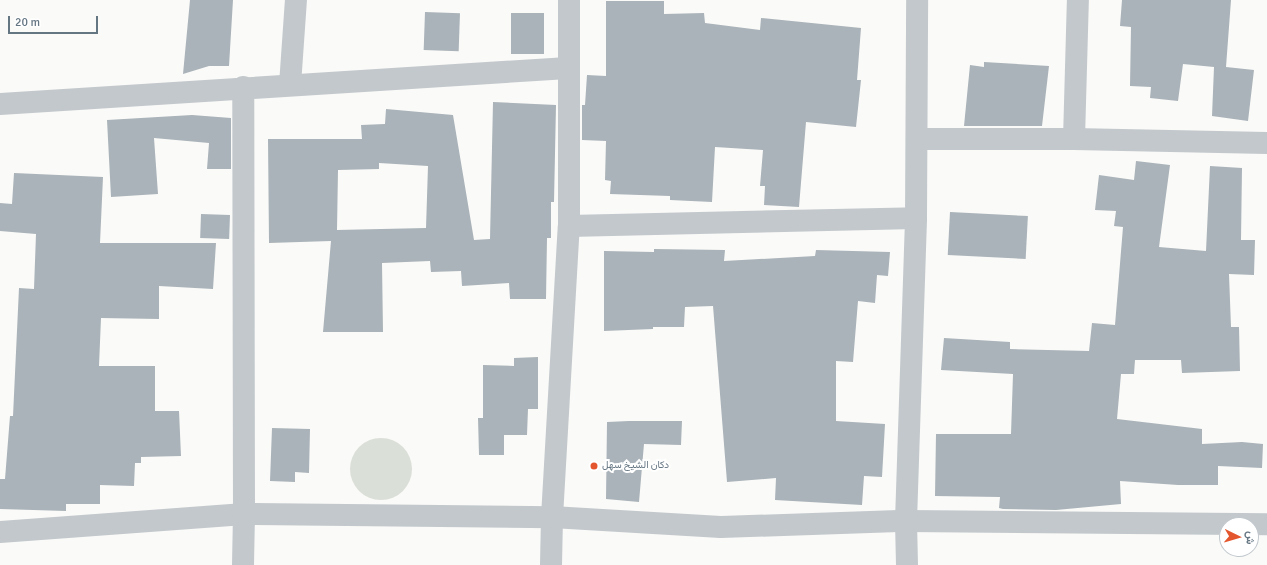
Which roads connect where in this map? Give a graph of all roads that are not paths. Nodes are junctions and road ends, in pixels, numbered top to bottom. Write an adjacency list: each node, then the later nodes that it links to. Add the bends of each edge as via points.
1 (296, 0): 6 (street)
2 (570, 0): 5 (street)
3 (917, 0): 10 (street)
4 (1078, 0): 9 (street)
5 (568, 68): 6 (street); 13 (street)
6 (290, 84): 7 (street)
7 (243, 87): 8 (street); 14 (street)
8 (0, 104)
9 (1074, 139): 10 (street); 11 (street)
10 (917, 140): 12 (street)
11 (1267, 143)
12 (916, 218): 13 (street); 16 (street)
13 (569, 226): 15 (street)
14 (244, 514): 15 (street); 18 (street); 19 (street)
15 (552, 517): 16 (street, via 721,527); 20 (street)
16 (906, 520): 17 (street); 21 (street)
17 (1267, 524)
18 (0, 532)
19 (243, 565)
20 (551, 565)
21 (906, 565)

